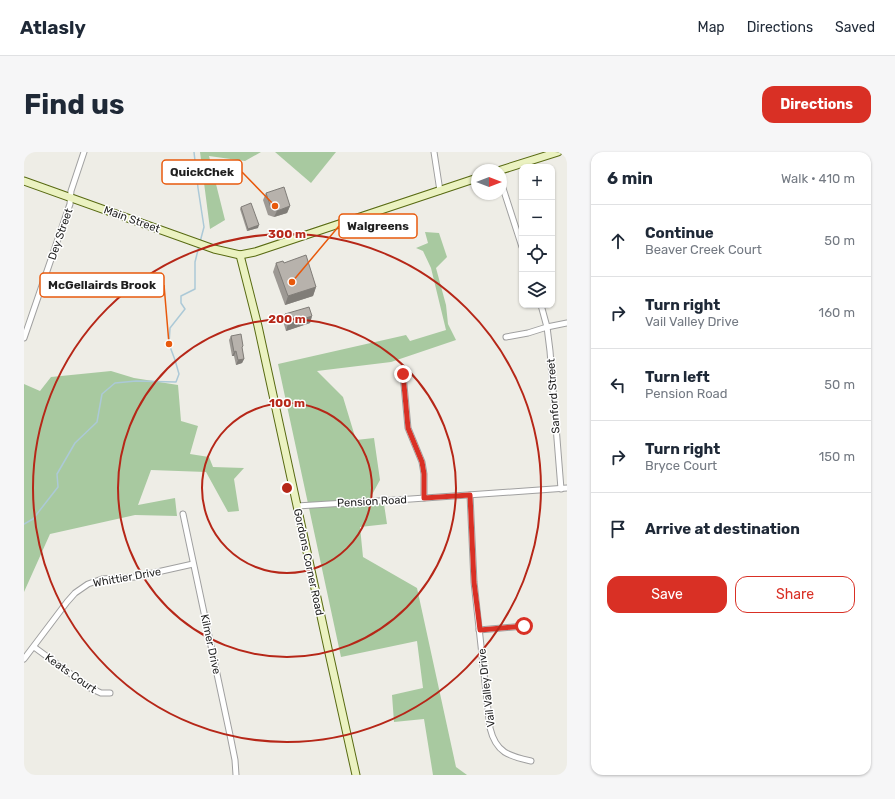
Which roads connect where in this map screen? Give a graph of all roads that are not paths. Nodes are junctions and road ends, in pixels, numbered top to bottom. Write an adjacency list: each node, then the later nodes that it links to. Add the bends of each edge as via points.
1 (84, 152): 8 (street, Dey Street)
2 (434, 152): 7 (street)
3 (558, 152): 4 (street)
4 (507, 168)
5 (471, 180): 7 (street)
6 (24, 181): 8 (street, Main Street)
7 (440, 191): 11 (street)
8 (70, 197): 11 (street, Main Street, via 208,247); 16 (street, Dey Street, via 70,204)
9 (507, 200): 10 (street)
10 (519, 238)
11 (240, 255): 22 (street, Gordons Corner Road)
12 (542, 308): 14 (street, Sanford Street)
13 (567, 323): 14 (street)
14 (547, 327): 15 (street); 19 (street, Sanford Street)
15 (506, 337)
16 (24, 338)
17 (403, 374): 21 (street, via 408,428 422,462)
18 (567, 488): 19 (street, Pension Road)
19 (561, 489): 20 (street, Pension Road)
20 (470, 495): 21 (street, Pension Road); 26 (street, Vail Valley Drive, via 474,582)
21 (424, 498): 22 (street, Pension Road)
22 (297, 506): 32 (street, Gordons Corner Road)
23 (183, 514): 24 (street, Kilmer Drive)
24 (193, 564): 27 (street, Whittier Drive, via 135,577 102,579 88,584 67,602); 31 (street, Kilmer Drive, via 232,741)
25 (524, 626): 26 (street)
26 (480, 630): 30 (street, Vail Valley Drive, via 492,736 496,744 508,754)
27 (34, 647): 28 (street, Whittier Drive); 29 (street, Keats Court, via 90,688 101,693)
28 (24, 660)
29 (110, 693)
30 (531, 761)
31 (236, 775)
32 (356, 775)

